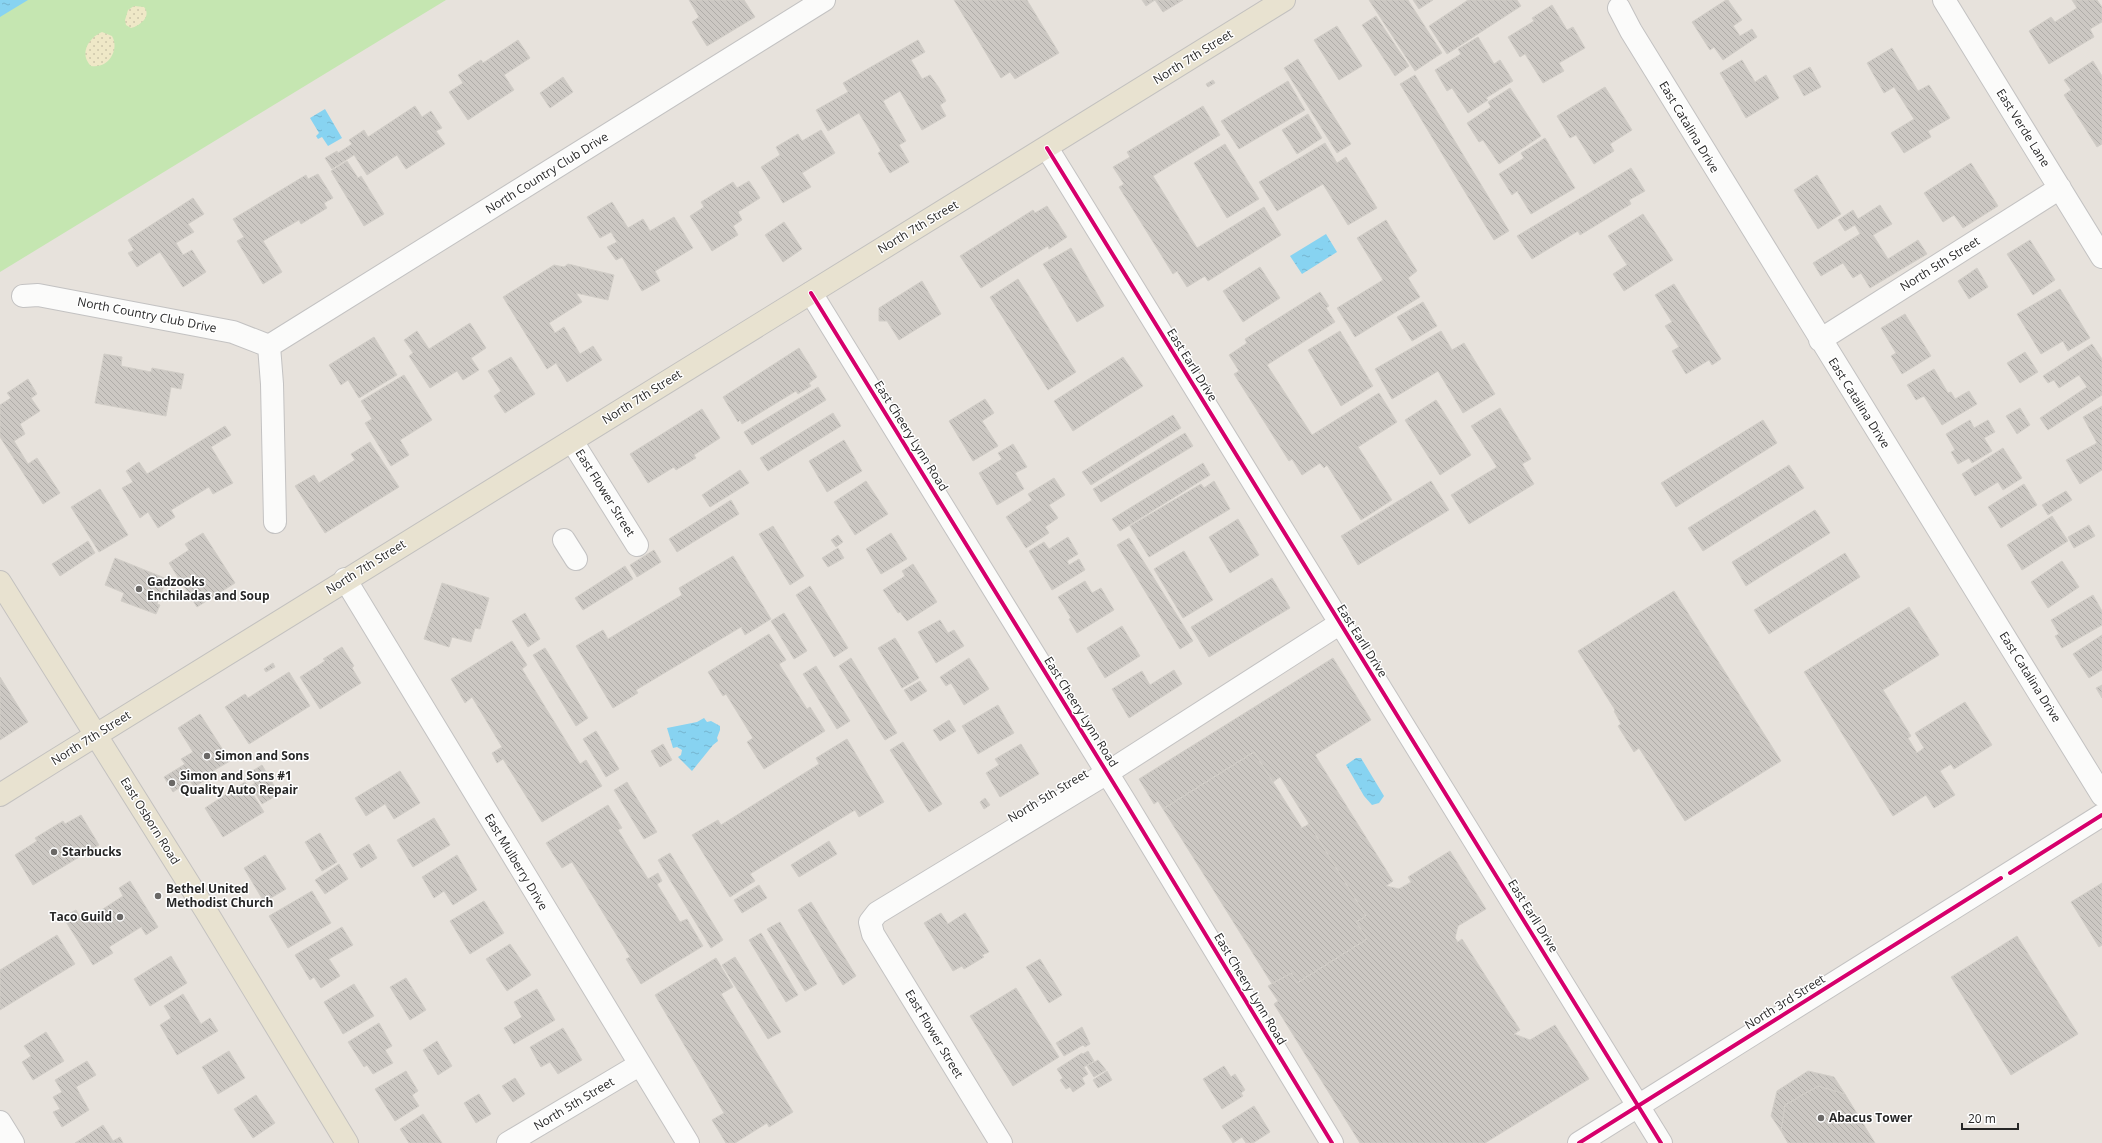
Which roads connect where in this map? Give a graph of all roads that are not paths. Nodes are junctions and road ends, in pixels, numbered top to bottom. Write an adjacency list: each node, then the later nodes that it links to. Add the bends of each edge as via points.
1 (824, 0): 11 (street, North Country Club Drive)
2 (1284, 0): 5 (main road, North 7th Street)
3 (1944, 0): 6 (street, East Verde Lane)
4 (1619, 8): 10 (street, East Catalina Drive)
5 (1047, 148): 8 (main road, North 7th Street); 19 (street, East Earll Drive)
6 (2060, 188): 7 (street, East Verde Lane); 10 (street, North 5th Street)
7 (2102, 257)
8 (811, 293): 12 (main road, North 7th Street); 21 (street, East Cheery Lynn Road)
9 (23, 296): 11 (street, North Country Club Drive, via 38,295 233,332)
10 (1820, 340): 23 (street, East Catalina Drive)
11 (269, 346): 13 (street)
12 (572, 441): 15 (street, East Flower Street); 17 (main road, North 7th Street)
13 (275, 522)
14 (564, 540): 16 (street)
15 (637, 545)
16 (576, 559)
17 (345, 579): 20 (main road, North 7th Street); 26 (street, East Mulberry Drive)
18 (0, 582): 20 (main road, East Osborn Road)
19 (1339, 624): 21 (street, North 5th Street); 27 (street, East Earll Drive)
20 (96, 735): 22 (main road, North 7th Street); 30 (main road, East Osborn Road)
21 (1107, 772): 25 (street, North 5th Street, via 877,913); 34 (street, East Cheery Lynn Road)
22 (0, 795)
23 (2102, 795)
24 (2102, 815): 27 (street, North 3rd Street)
25 (870, 922): 33 (street, East Flower Street, via 874,934)
26 (639, 1065): 31 (street, North 5th Street); 32 (street, East Mulberry Drive)
27 (1639, 1106): 35 (street, North 3rd Street); 36 (street, East Earll Drive)
28 (0, 1122): 29 (street)
29 (13, 1143)
30 (347, 1143)
31 (508, 1143)
32 (688, 1143)
33 (1001, 1143)
34 (1332, 1143)
35 (1579, 1143)
36 (1661, 1143)

